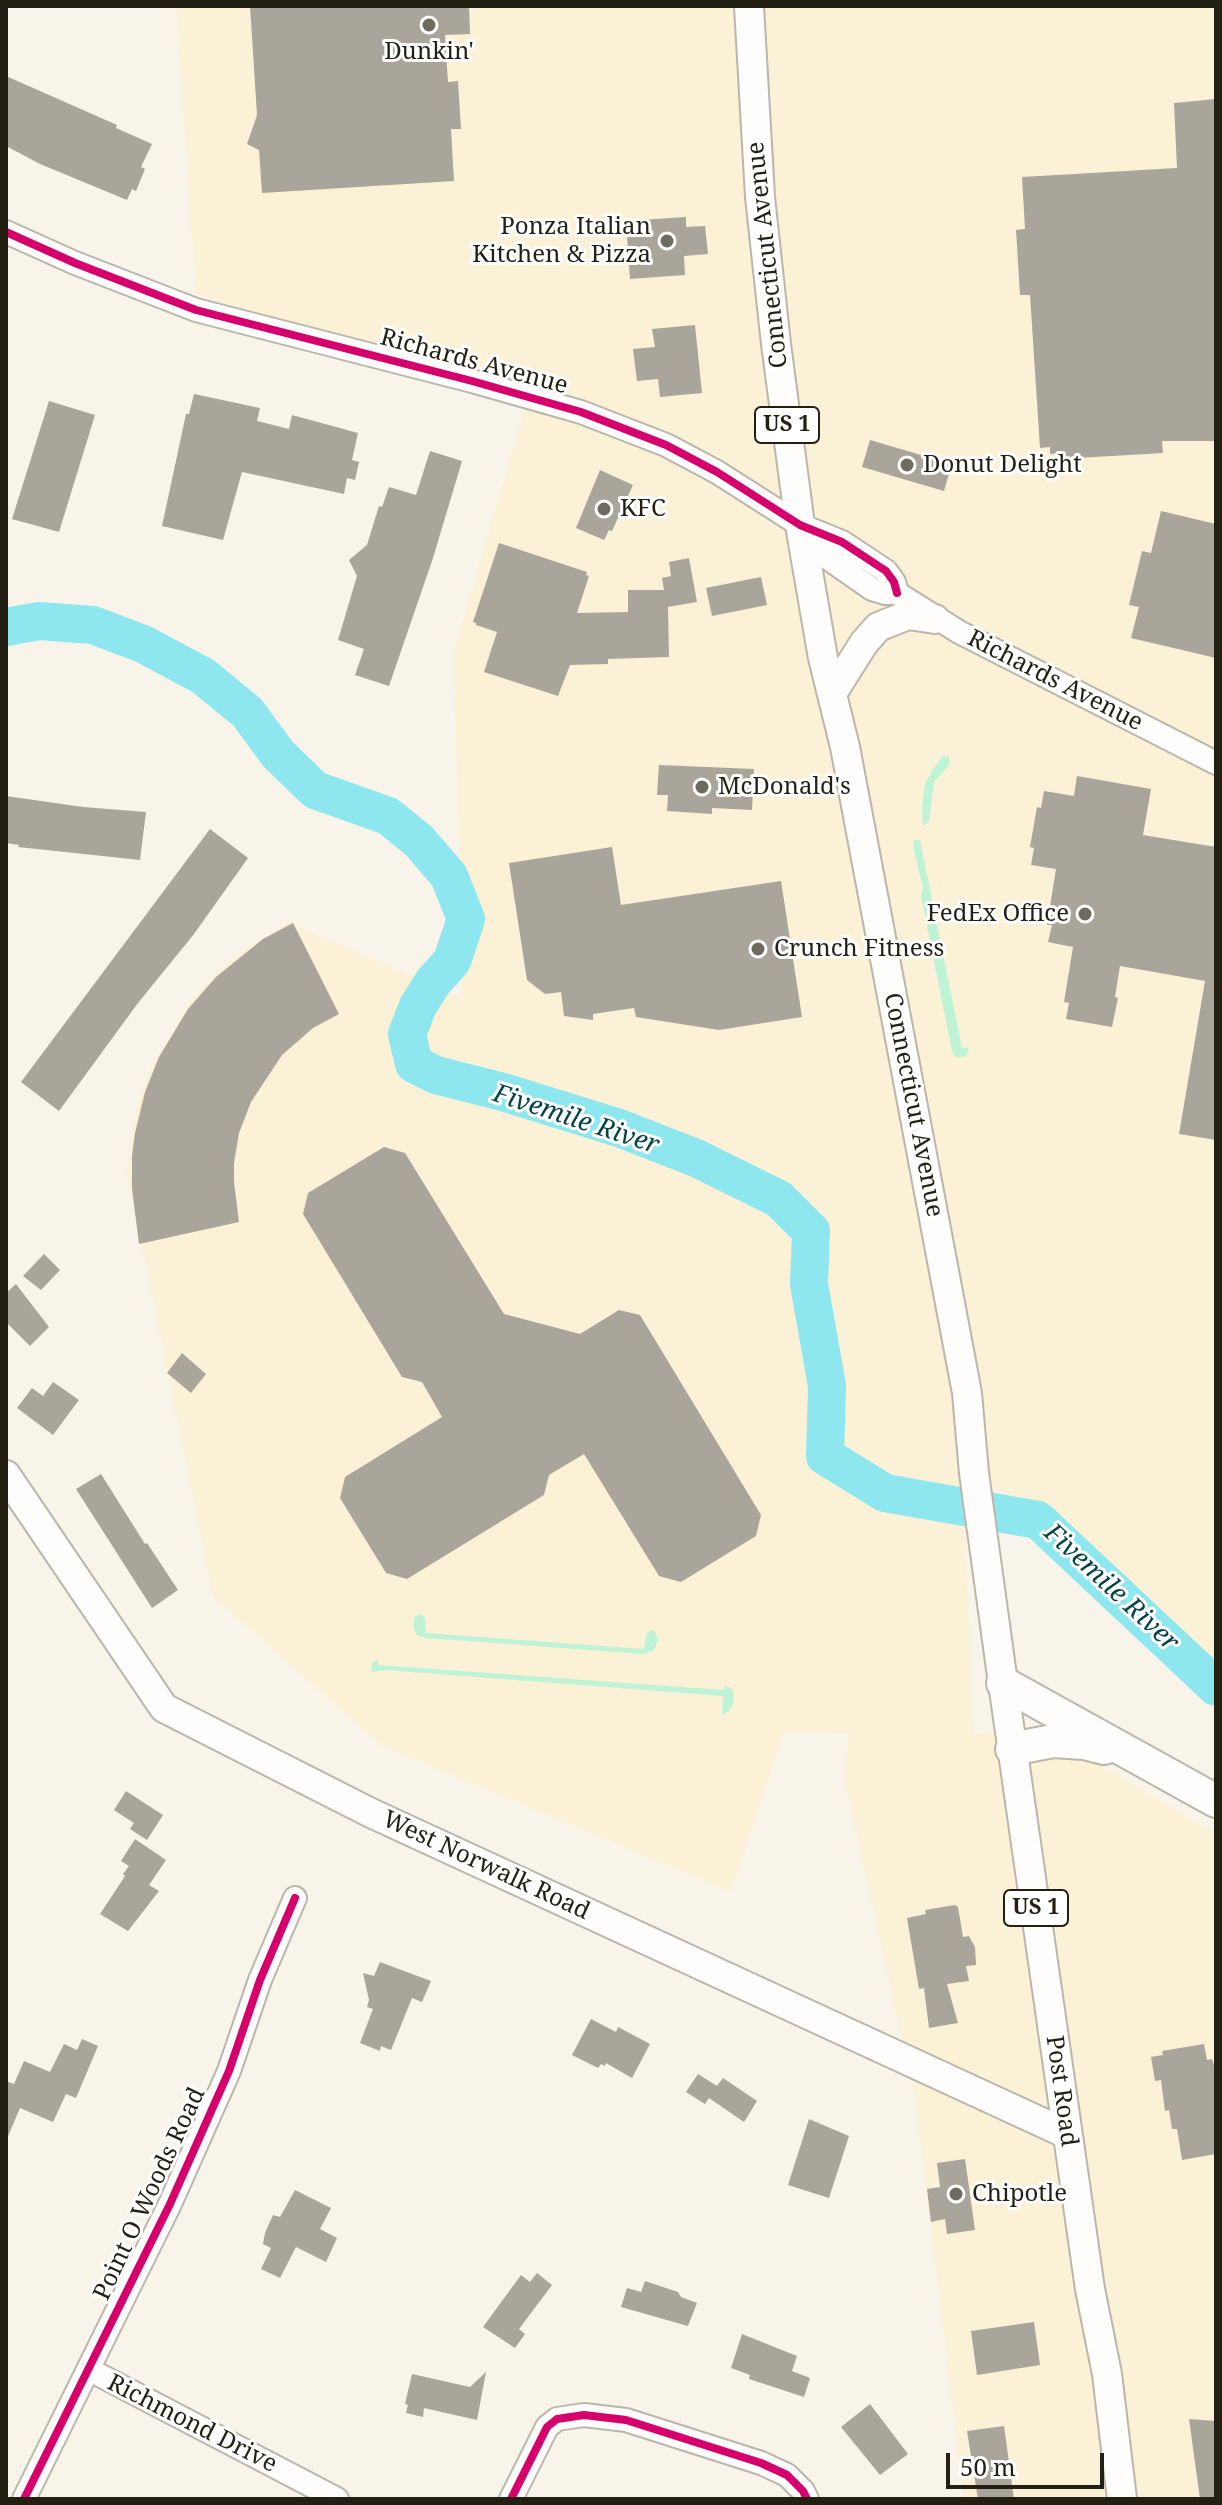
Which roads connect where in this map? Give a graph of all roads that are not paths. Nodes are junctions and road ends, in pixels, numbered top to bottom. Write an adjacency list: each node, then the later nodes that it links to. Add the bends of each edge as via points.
1 (749, 6): 3 (main road, Connecticut Avenue / US 1, via 760,197)
2 (6, 232): 3 (street, Richards Avenue, via 196,310 581,412 666,445)
3 (800, 525): 4 (street, Richards Avenue, via 829,559 872,589 897,593); 5 (main road, Connecticut Avenue / US 1)
4 (935, 619): 5 (main road, via 908,615 878,627); 6 (street, Richards Avenue)
5 (833, 692): 8 (main road, Connecticut Avenue / US 1, via 967,1393)
6 (1216, 763)
7 (6, 1475): 13 (main road, West Norwalk Road, via 164,1708 371,1813)
8 (1003, 1683): 9 (main road, Post Road / US 1); 10 (highway)
9 (1012, 1749): 10 (highway, via 1053,1741 1084,1743); 13 (main road, Post Road / US 1)
10 (1163, 1771): 11 (highway)
11 (1216, 1801)
12 (295, 1898): 14 (street, Point O Woods Road, via 229,2071)
13 (1067, 2134): 19 (main road, Post Road / US 1)
14 (90, 2370): 15 (street, Point O Woods Road); 16 (street, Richmond Drive)
15 (24, 2499)
16 (337, 2499)
17 (511, 2499): 18 (street, via 547,2427 557,2419 584,2415 626,2420 761,2463 787,2475)
18 (807, 2499)
19 (1122, 2499)

